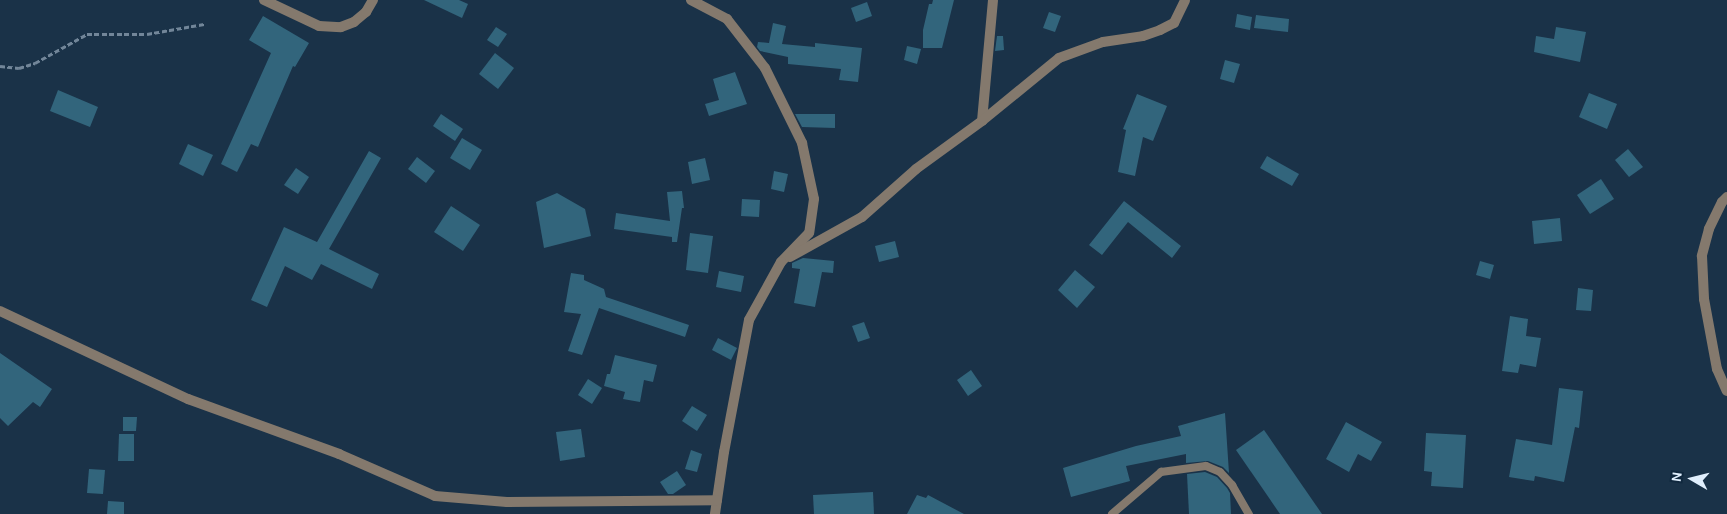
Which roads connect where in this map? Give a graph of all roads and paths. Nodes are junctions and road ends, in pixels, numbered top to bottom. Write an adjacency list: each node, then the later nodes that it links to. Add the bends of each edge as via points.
1 (264, 0): 2 (street, via 318,26 341,27 366,12)
2 (373, 0)
3 (692, 0): 10 (street, via 727,19 765,68 802,143 814,199 809,233)
4 (992, 0): 8 (street)
5 (1185, 0): 8 (street, via 1174,22 1160,30 1103,42 1059,58)
6 (204, 24): 7 (path, via 147,34 86,34 35,63 19,68)
7 (0, 66)
8 (982, 121): 10 (street, via 916,169 862,218)
9 (1727, 197): 12 (street, via 1709,229 1702,256 1706,308 1717,369)
10 (781, 262): 13 (street, via 749,320)
11 (0, 312): 13 (street, via 188,399 339,454 435,496 507,502)
12 (1727, 391)
13 (717, 500): 14 (street)
14 (716, 514)
15 (1112, 514): 16 (lane, via 1161,472 1206,466 1220,472 1232,485)
16 (1249, 514)

